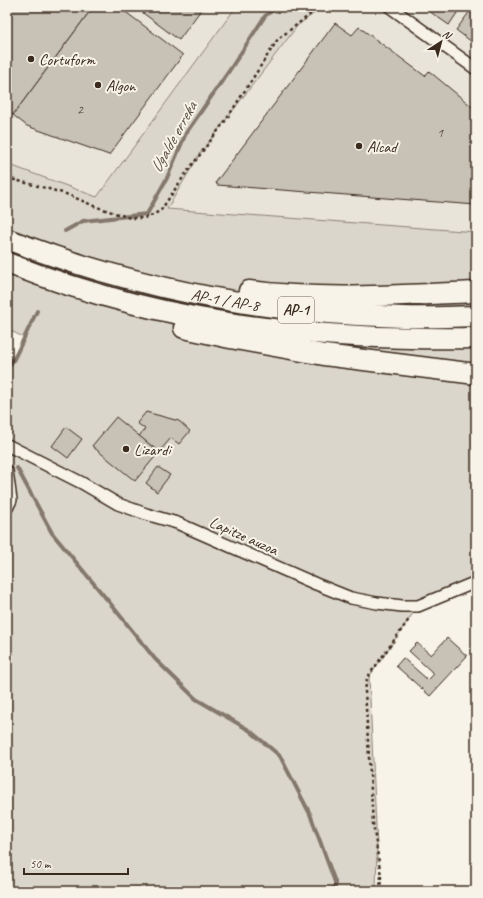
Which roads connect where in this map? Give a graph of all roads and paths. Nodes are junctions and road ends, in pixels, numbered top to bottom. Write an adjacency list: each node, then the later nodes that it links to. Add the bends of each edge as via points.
1 (320, 7): 4 (path, via 278,39 226,120 160,210 153,215 130,218 69,195)
2 (390, 7): 3 (street)
3 (476, 70)
4 (7, 178)
5 (7, 239): 7 (highway, AP-1 / AP-8 / AP-1)
6 (7, 263): 9 (highway, AP-1 / AP-8 / AP-1)
7 (118, 276): 8 (highway, via 141,273 216,286 311,296); 10 (highway, AP-1 / AP-8 / AP-1, via 198,295 282,308 403,317)
8 (476, 292)
9 (151, 307): 11 (highway, AP-1 / AP-8 / AP-1, via 195,317 273,329 360,337); 12 (highway, via 172,325 230,338 324,355)
10 (476, 316)
11 (476, 338)
12 (476, 374)
13 (7, 445): 17 (street, Lapitze auzoa, via 118,504 177,523 351,598)
14 (7, 471): 15 (street, via 11,500)
15 (7, 508)
16 (476, 582): 17 (street, Lapitze auzoa)
17 (418, 606): 18 (path, via 367,678 365,691 373,824 381,876)
18 (380, 891)

